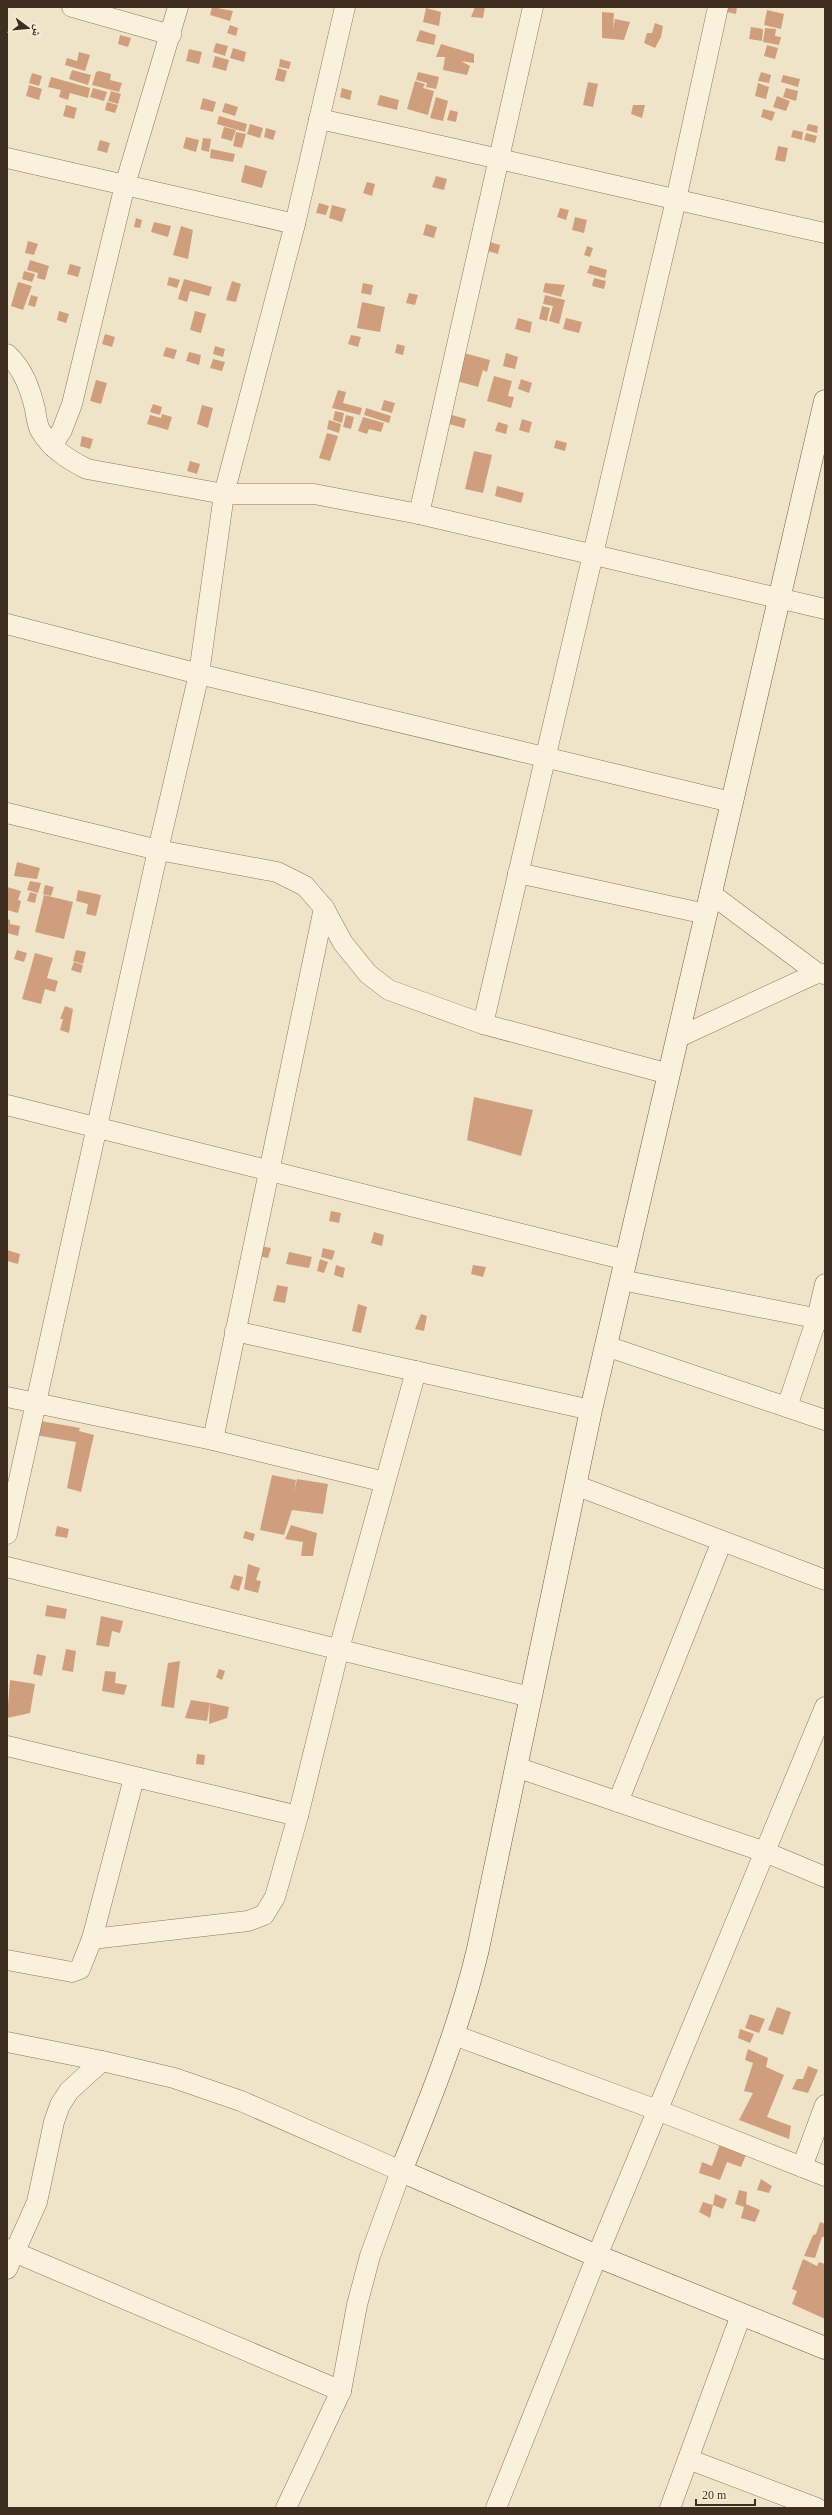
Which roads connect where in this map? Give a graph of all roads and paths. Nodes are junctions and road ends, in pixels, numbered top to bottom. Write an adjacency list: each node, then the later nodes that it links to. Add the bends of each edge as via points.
1 (72, 7): 6 (street)
2 (178, 7): 6 (street)
3 (345, 7): 7 (street)
4 (533, 7): 8 (street)
5 (718, 7): 11 (street)
6 (171, 35): 10 (street)
7 (319, 119): 8 (street); 12 (street)
8 (498, 157): 11 (street); 18 (street)
9 (7, 158): 10 (street)
10 (125, 185): 12 (street); 16 (street, via 72,404 62,430)
11 (676, 200): 13 (street); 19 (street)
12 (295, 224): 17 (street)
13 (825, 233)
14 (7, 354): 16 (street, via 24,376 40,429)
15 (825, 401): 20 (street)
16 (52, 446): 17 (street, via 68,460 87,470)
17 (224, 494): 18 (street, via 314,494); 23 (street)
18 (419, 514): 19 (street)
19 (591, 555): 20 (street); 24 (street)
20 (778, 599): 21 (street); 25 (street)
21 (825, 609)
22 (7, 624): 23 (street)
23 (199, 674): 24 (street); 27 (street)
24 (545, 756): 25 (street); 28 (street)
25 (731, 802): 29 (street)
26 (7, 813): 27 (street)
27 (158, 850): 30 (street, via 277,872 305,886); 37 (street)
28 (518, 873): 31 (street); 33 (street)
29 (710, 893): 31 (street); 32 (street)
30 (324, 908): 33 (street, via 343,943 368,974 389,990); 38 (street)
31 (706, 914): 34 (street)
32 (821, 974): 34 (street)
33 (483, 1024): 35 (street)
34 (677, 1038): 35 (street)
35 (669, 1074): 39 (street)
36 (7, 1105): 37 (street)
37 (96, 1126): 38 (street); 46 (street)
38 (269, 1170): 39 (street); 42 (street)
39 (624, 1270): 41 (street); 43 (street)
40 (825, 1284): 41 (street)
41 (821, 1319): 47 (street)
42 (236, 1331): 44 (street); 50 (street)
43 (606, 1346): 47 (street); 48 (street)
44 (416, 1371): 48 (street); 51 (street)
45 (7, 1397): 46 (street)
46 (36, 1403): 50 (street); 53 (street)
47 (787, 1407): 49 (street)
48 (591, 1410): 52 (street)
49 (825, 1420)
50 (213, 1440): 51 (street)
51 (385, 1482): 57 (street)
52 (575, 1485): 54 (street); 58 (street)
53 (7, 1534)
54 (722, 1541): 56 (street); 63 (street)
55 (7, 1567): 57 (street)
56 (825, 1580)
57 (339, 1649): 58 (street); 64 (street)
58 (530, 1696): 61 (street)
59 (824, 1712): 65 (street)
60 (7, 1746): 62 (street)
61 (516, 1767): 63 (street); 69 (street, via 478,1949)
62 (134, 1778): 64 (street); 67 (street)
63 (618, 1802): 65 (street)
64 (298, 1816): 67 (street, via 275,1897 264,1915 248,1921)
65 (765, 1852): 66 (street); 73 (street)
66 (825, 1877)
67 (92, 1939): 68 (street, via 80,1970 72,1972)
68 (7, 1960)
69 (454, 2035): 73 (street); 75 (street)
70 (7, 2042): 71 (street)
71 (102, 2061): 75 (street, via 174,2078 241,2101); 78 (street, via 69,2091 60,2105 37,2202)
72 (825, 2105): 74 (street)
73 (657, 2110): 74 (street); 77 (street)
74 (802, 2167): 76 (street)
75 (401, 2171): 77 (street); 81 (street, via 370,2256 357,2305)
76 (825, 2176)
77 (597, 2256): 79 (street); 84 (street)
78 (10, 2257): 81 (street)
79 (741, 2315): 80 (street); 82 (street)
80 (825, 2348)
81 (341, 2391): 83 (street)
82 (688, 2459): 85 (street); 86 (street)
83 (286, 2508)
84 (496, 2508)
85 (670, 2508)
86 (817, 2508)

